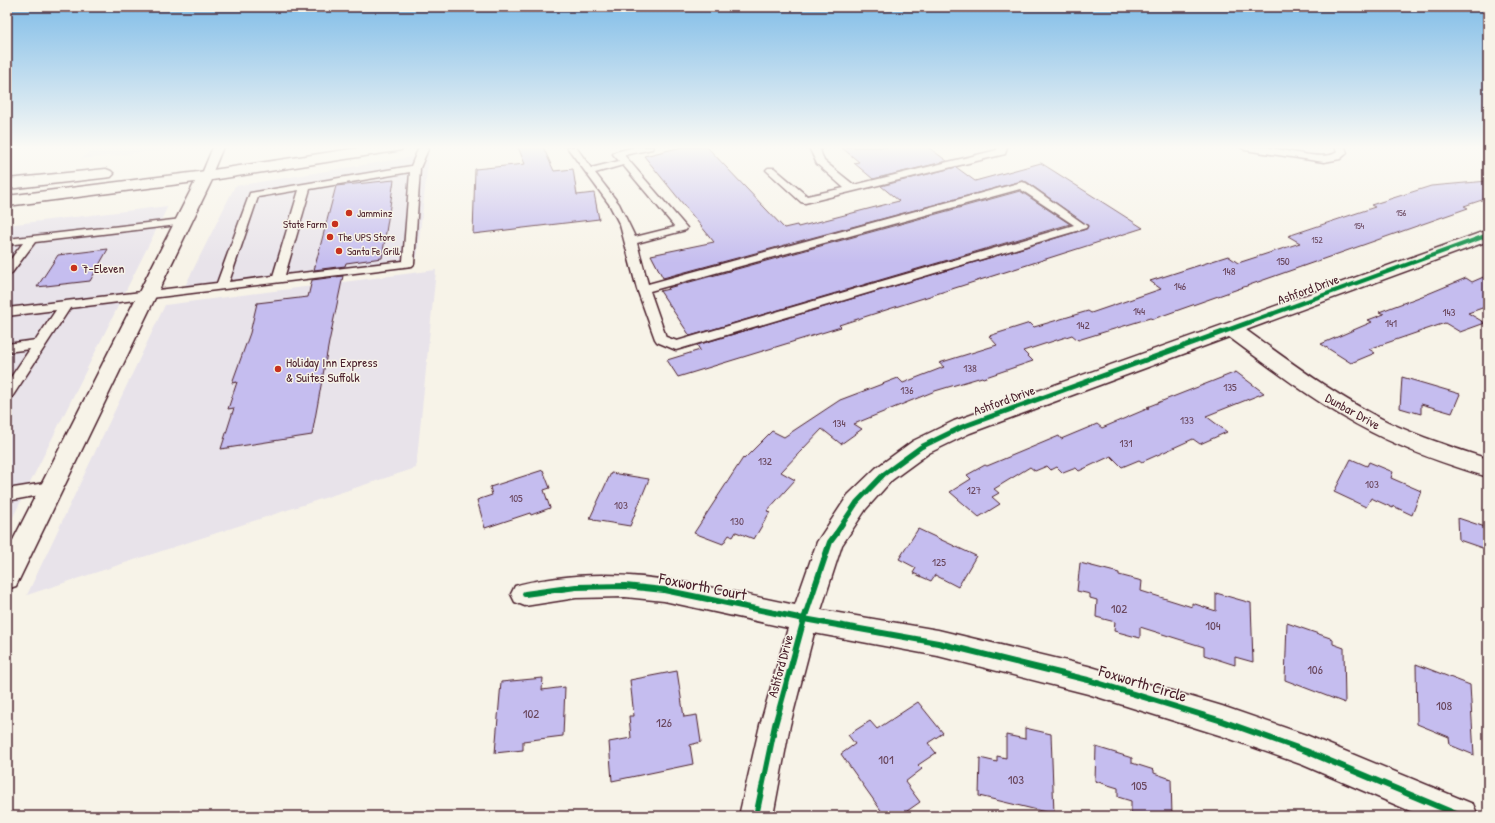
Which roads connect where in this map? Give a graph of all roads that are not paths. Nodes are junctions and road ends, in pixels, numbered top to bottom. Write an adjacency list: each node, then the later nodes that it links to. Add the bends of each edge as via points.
1 (108, 185): 14 (street)
2 (200, 185): 15 (street)
3 (314, 185): 12 (lane)
4 (414, 185): 21 (lane, via 408,264)
5 (601, 185): 18 (lane, via 625,225)
6 (645, 185): 18 (lane, via 682,228)
7 (788, 185): 13 (lane, via 805,200)
8 (848, 185): 13 (lane)
9 (867, 185): 13 (lane)
10 (1021, 185): 23 (lane)
11 (1023, 185): 23 (lane, via 1082,226 676,346 660,339)
12 (305, 187): 21 (lane); 22 (lane, via 254,195)
13 (852, 189)
14 (7, 201)
15 (182, 222): 17 (lane); 24 (street)
16 (1488, 235): 27 (street, Ashford Drive)
17 (32, 239): 19 (lane); 20 (lane)
18 (630, 241): 23 (lane)
19 (7, 242)
20 (7, 272)
21 (278, 280): 22 (lane)
22 (222, 286): 24 (lane)
23 (643, 289)
24 (146, 296): 25 (lane); 32 (street)
25 (65, 306): 26 (lane); 28 (lane)
26 (7, 312)
27 (1231, 329): 31 (street, Dunbar Drive, via 1328,399 1365,420 1406,439); 36 (street, Ashford Drive, via 962,427 921,447 884,474 857,502 838,528 830,542)
28 (40, 344): 29 (lane); 30 (lane)
29 (7, 348)
30 (7, 394)
31 (1488, 468)
32 (51, 488): 33 (lane); 34 (street)
33 (7, 495)
34 (7, 578)
35 (525, 594): 36 (street, Foxworth Court, via 576,587 625,586 664,590)
36 (804, 619): 37 (street, Ashford Drive, via 775,725); 38 (street, Foxworth Circle, via 938,643 1088,680 1222,721 1306,751)
37 (756, 816)
38 (1461, 816)

